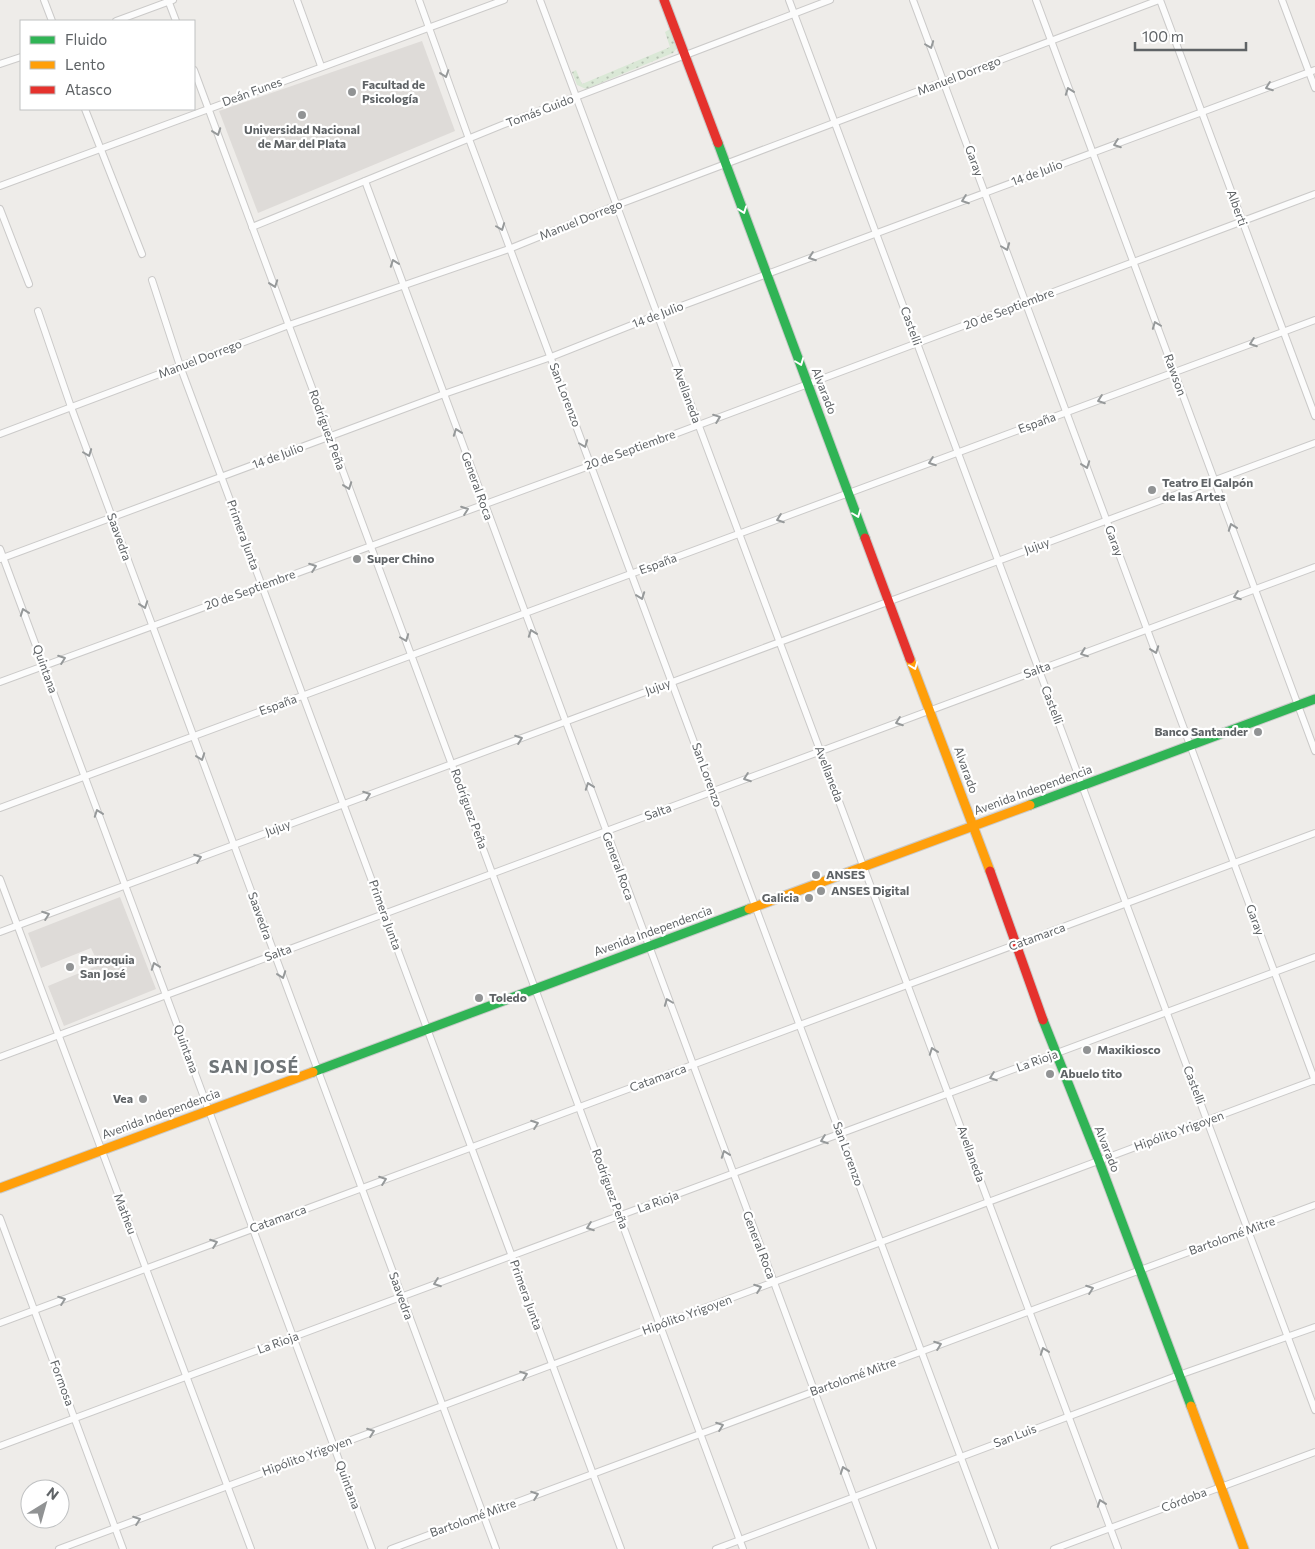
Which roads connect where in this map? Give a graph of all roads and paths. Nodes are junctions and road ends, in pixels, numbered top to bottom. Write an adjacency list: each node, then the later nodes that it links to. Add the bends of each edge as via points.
1 (44, 0): 15 (street)
2 (296, 0): 23 (street)
3 (419, 0): 18 (street, San Lorenzo)
4 (504, 0): 18 (street, Deán Funes)
5 (540, 0): 28 (street, Avellaneda)
6 (664, 0): 21 (street, Alvarado)
7 (789, 0): 14 (street, Castelli)
8 (830, 0): 14 (street, Tomás Guido)
9 (912, 0): 26 (street, Garay, one-way to 26)
10 (1036, 0): 19 (street, Rawson)
11 (1160, 0): 19 (street, Manuel Dorrego); 31 (street, Alberti)
12 (1282, 0): 24 (street)
13 (170, 1): 16 (street); 17 (street)
14 (794, 13): 21 (street, Tomás Guido); 32 (street, Castelli)
15 (52, 20)
16 (119, 20)
17 (176, 20)
18 (429, 28): 23 (street, Deán Funes); 33 (street, San Lorenzo, one-way to 33)
19 (1051, 41): 26 (street, Manuel Dorrego); 35 (street, Rawson, one-way to 19)
20 (20, 56): 22 (street)
21 (686, 56): 28 (street, Tomás Guido); 36 (street, Alvarado)
22 (0, 64)
23 (321, 66): 29 (street, Deán Funes)
24 (1312, 71): 27 (street); 31 (street, 14 de Julio, one-way to 31)
25 (195, 73): 29 (street, Rodríguez Peña)
26 (944, 81): 32 (street, Manuel Dorrego); 39 (street, Garay)
27 (1315, 88)
28 (577, 97): 33 (street, Tomás Guido); 41 (street, Avellaneda)
29 (208, 108): 34 (street, Deán Funes); 44 (street, Rodríguez Peña, one-way to 44)
30 (85, 110): 34 (street)
31 (1202, 112): 35 (street, 14 de Julio, one-way to 35); 43 (street, Alberti)
32 (835, 123): 36 (street, Manuel Dorrego); 45 (street, Castelli)
33 (469, 140): 37 (street, Tomás Guido); 46 (street, San Lorenzo, one-way to 46)
34 (100, 148): 38 (street, Deán Funes); 47 (street)
35 (1092, 153): 39 (street, 14 de Julio); 48 (street, Rawson)
36 (726, 164): 41 (street, Manuel Dorrego); 49 (street, Alvarado, one-way to 49)
37 (365, 181): 44 (street, Tomás Guido); 52 (street, General Roca, one-way to 37)
38 (0, 186)
39 (985, 193): 45 (street, 14 de Julio, one-way to 45); 53 (street, Garay, one-way to 53)
40 (1315, 194): 43 (street, 20 de Septiembre)
41 (617, 205): 46 (street, Manuel Dorrego); 55 (street, Avellaneda)
42 (0, 209): 51 (street)
43 (1242, 221): 48 (street, 20 de Septiembre); 58 (street, Alberti)
44 (252, 227): 57 (street, Rodríguez Peña, one-way to 57)
45 (876, 233): 49 (street, 14 de Julio, one-way to 49); 59 (street, Castelli)
46 (509, 248): 52 (street, Manuel Dorrego); 60 (street, San Lorenzo)
47 (142, 254)
48 (1133, 262): 53 (street, 20 de Septiembre); 62 (street, Rawson, one-way to 48)
49 (767, 274): 55 (street, 14 de Julio); 63 (street, Alvarado, one-way to 63)
50 (152, 280): 61 (street, Primera Junta)
51 (29, 284)
52 (403, 286): 57 (street, Manuel Dorrego); 64 (street, General Roca)
53 (1026, 302): 59 (street, 20 de Septiembre); 66 (street, Garay)
54 (38, 311): 65 (street, Saavedra)
55 (657, 315): 60 (street, 14 de Julio); 68 (street, Avellaneda)
56 (1315, 320): 58 (street, España)
57 (289, 326): 61 (street, Manuel Dorrego); 70 (street, Rodríguez Peña)
58 (1284, 332): 62 (street, España, one-way to 62); 67 (street, Alberti)
59 (917, 343): 63 (street, 20 de Septiembre); 72 (street, Castelli)
60 (551, 357): 64 (street, 14 de Julio); 73 (street, San Lorenzo, one-way to 73)
61 (180, 366): 65 (street, Manuel Dorrego); 74 (street, Primera Junta)
62 (1174, 372): 66 (street, España, one-way to 66); 75 (street, Rawson)
63 (808, 384): 68 (street, 20 de Septiembre, one-way to 63); 76 (street, Alvarado)
64 (444, 394): 70 (street, 14 de Julio); 77 (street, General Roca, one-way to 64)
65 (70, 407): 69 (street, Manuel Dorrego); 78 (street, Saavedra, one-way to 78)
66 (1067, 412): 72 (street, España); 79 (street, Garay, one-way to 79)
67 (1315, 416)
68 (698, 425): 73 (street, 20 de Septiembre); 80 (street, Avellaneda)
69 (0, 434)
70 (330, 437): 74 (street, 14 de Julio); 81 (street, Rodríguez Peña, one-way to 81)
71 (1315, 443): 75 (street, Jujuy)
72 (958, 452): 76 (street, España, one-way to 76); 84 (street, Castelli)
73 (592, 465): 77 (street, 20 de Septiembre); 86 (street, San Lorenzo)
74 (222, 477): 78 (street, 14 de Julio); 87 (street, Primera Junta)
75 (1214, 480): 79 (street, Jujuy); 88 (street, Rawson, one-way to 75)
76 (849, 493): 80 (street, España, one-way to 80); 89 (street, Alvarado, one-way to 89)
77 (484, 503): 81 (street, 20 de Septiembre, one-way to 77); 90 (street, General Roca)
78 (112, 518): 83 (street, 14 de Julio); 91 (street, Saavedra, one-way to 91)
79 (1107, 520): 84 (street, Jujuy); 92 (street, Garay)
80 (739, 534): 86 (street, España); 93 (street, Avellaneda)
81 (370, 546): 87 (street, 20 de Septiembre, one-way to 81); 94 (street, Rodríguez Peña, one-way to 94)
82 (0, 549): 83 (street, Quintana)
83 (2, 559): 95 (street, Quintana, one-way to 83)
84 (998, 560): 89 (street, Jujuy); 96 (street, Castelli)
85 (1315, 566): 88 (street, Salta)
86 (632, 574): 90 (street, España); 98 (street, San Lorenzo, one-way to 98)
87 (262, 586): 91 (street, 20 de Septiembre); 99 (street, Primera Junta)
88 (1255, 589): 92 (street, Salta, one-way to 92); 101 (street, Rawson)
89 (889, 601): 93 (street, Jujuy); 102 (street, Alvarado, one-way to 102)
90 (525, 613): 94 (street, España); 103 (street, General Roca, one-way to 90)
91 (152, 626): 95 (street, 20 de Septiembre, one-way to 91); 104 (street, Saavedra)
92 (1147, 629): 96 (street, Salta, one-way to 96); 105 (street, Garay, one-way to 105)
93 (780, 642): 98 (street, Jujuy); 106 (street, Avellaneda)
94 (411, 656): 99 (street, España); 108 (street, Rodríguez Peña)
95 (44, 666): 97 (street, 20 de Septiembre); 109 (street, Quintana)
96 (1039, 670): 102 (street, Salta); 110 (street, Castelli)
97 (0, 682)
98 (672, 682): 103 (street, Jujuy); 111 (street, San Lorenzo)
99 (303, 696): 104 (street, España); 112 (street, Primera Junta)
100 (1315, 699): 101 (street, Avenida Independencia)
101 (1298, 705): 105 (street, Avenida Independencia); 107 (street, Rawson)
102 (930, 710): 106 (street, Salta, one-way to 106); 114 (street, Alvarado)
103 (565, 722): 108 (street, Jujuy, one-way to 103); 115 (street, General Roca, one-way to 103)
104 (193, 736): 109 (street, España); 117 (street, Saavedra, one-way to 117)
105 (1190, 745): 110 (street, Avenida Independencia); 118 (street, Garay)
106 (821, 751): 111 (street, Salta, one-way to 111); 119 (street, Avellaneda)
107 (1315, 751)
108 (452, 764): 112 (street, Jujuy, one-way to 108); 120 (street, Rodríguez Peña)
109 (85, 777): 113 (street, España); 122 (street, Quintana, one-way to 109)
110 (1082, 785): 114 (street, Avenida Independencia); 123 (street, Castelli)
111 (713, 791): 115 (street, Salta); 124 (street, San Lorenzo)
112 (343, 804): 117 (street, Jujuy); 125 (street, Primera Junta)
113 (0, 808)
114 (973, 826): 119 (street, Avenida Independencia); 128 (street, Alvarado)
115 (605, 831): 120 (street, Salta); 129 (street, General Roca)
116 (1315, 833): 118 (street, Catamarca)
117 (234, 845): 122 (street, Jujuy, one-way to 117); 130 (street, Saavedra)
118 (1234, 863): 123 (street, Catamarca); 132 (street, Garay)
119 (864, 868): 124 (street, Avenida Independencia); 133 (street, Avellaneda)
120 (492, 873): 125 (street, Salta); 134 (street, Rodríguez Peña)
121 (0, 879): 126 (street, Matheu)
122 (125, 885): 126 (street, Jujuy, one-way to 122); 135 (street, Quintana, one-way to 122)
123 (1126, 903): 128 (street, Catamarca); 136 (street, Castelli)
124 (755, 907): 129 (street, Avenida Independencia); 137 (street, San Lorenzo)
125 (384, 914): 130 (street, Salta); 138 (street, Primera Junta)
126 (17, 925): 127 (street, Jujuy); 139 (street, Matheu)
127 (0, 932)
128 (1018, 944): 133 (street, Catamarca); 140 (street, Alvarado)
129 (648, 946): 134 (street, Avenida Independencia); 142 (street, General Roca, one-way to 129)
130 (274, 955): 135 (street, Salta); 143 (street, Saavedra, one-way to 143)
131 (1315, 957): 132 (street, La Rioja)
132 (1274, 972): 136 (street, La Rioja); 144 (street, Garay)
133 (908, 985): 137 (street, Catamarca); 145 (street, Avellaneda, one-way to 133)
134 (535, 988): 138 (street, Avenida Independencia); 146 (street, Rodríguez Peña)
135 (166, 995): 139 (street, Salta); 147 (street, Quintana)
136 (1167, 1012): 140 (street, La Rioja); 148 (street, Castelli)
137 (800, 1025): 142 (street, Catamarca); 149 (street, San Lorenzo)
138 (427, 1029): 143 (street, Avenida Independencia); 150 (street, Primera Junta)
139 (58, 1035): 141 (street, Salta); 151 (street, Matheu)
140 (1055, 1054): 145 (street, La Rioja, one-way to 145); 152 (street, Alvarado)
141 (0, 1057)
142 (692, 1065): 146 (street, Catamarca); 153 (street, General Roca, one-way to 142)
143 (317, 1069): 147 (street, Avenida Independencia); 155 (street, Saavedra)
144 (1315, 1081): 148 (street, Hipólito Yrigoyen)
145 (948, 1094): 149 (street, La Rioja); 156 (street, Avellaneda)
146 (580, 1107): 150 (street, Catamarca, one-way to 146); 158 (street, Rodríguez Peña)
147 (208, 1110): 151 (street, Avenida Independencia); 160 (street, Quintana)
148 (1207, 1120): 152 (street, Hipólito Yrigoyen); 161 (street, Castelli)
149 (840, 1134): 153 (street, La Rioja, one-way to 153); 162 (street, San Lorenzo)
150 (471, 1148): 155 (street, Catamarca, one-way to 150); 163 (street, Primera Junta)
151 (101, 1150): 154 (street, Avenida Independencia); 164 (street, Matheu)
152 (1099, 1161): 156 (street, Hipólito Yrigoyen); 165 (street, Alvarado)
153 (732, 1174): 158 (street, La Rioja); 166 (street, General Roca)
154 (0, 1188)
155 (362, 1188): 160 (street, Catamarca); 167 (street, Saavedra)
156 (989, 1202): 162 (street, Hipólito Yrigoyen); 169 (street, Avellaneda)
157 (1315, 1205): 161 (street, Bartolomé Mitre)
158 (620, 1216): 163 (street, La Rioja, one-way to 163); 171 (street, Rodríguez Peña)
159 (0, 1218): 168 (street, Formosa)
160 (253, 1229): 164 (street, Catamarca, one-way to 160); 173 (street, Quintana)
161 (1248, 1230): 165 (street, Bartolomé Mitre); 174 (street, Castelli)
162 (881, 1242): 166 (street, Hipólito Yrigoyen); 175 (street, San Lorenzo)
163 (512, 1256): 167 (street, La Rioja, one-way to 167); 176 (street, Primera Junta)
164 (146, 1269): 168 (street, Catamarca, one-way to 164); 178 (street, Matheu)
165 (1140, 1270): 169 (street, Bartolomé Mitre, one-way to 165); 177 (street, Alvarado)
166 (773, 1282): 171 (street, Hipólito Yrigoyen, one-way to 166); 179 (street, General Roca)
167 (401, 1297): 173 (street, La Rioja); 180 (street, Saavedra)
168 (34, 1310): 170 (street, Catamarca); 183 (street, Formosa)
169 (1029, 1311): 175 (street, Bartolomé Mitre, one-way to 169); 182 (street, Avellaneda, one-way to 169)
170 (0, 1323)
171 (659, 1325): 176 (street, Hipólito Yrigoyen); 184 (street, Rodríguez Peña)
172 (1315, 1327): 174 (street, San Luis)
173 (293, 1337): 178 (street, La Rioja); 186 (street, Quintana)
174 (1287, 1337): 177 (street, San Luis); 181 (street, Castelli)
175 (921, 1351): 179 (street, Bartolomé Mitre); 188 (street, San Lorenzo)
176 (552, 1365): 180 (street, Hipólito Yrigoyen, one-way to 176); 189 (street, Primera Junta)
177 (1179, 1375): 182 (street, San Luis); 191 (street, Alvarado)
178 (186, 1377): 183 (street, La Rioja); 190 (street, Matheu)
179 (814, 1391): 184 (street, Bartolomé Mitre, one-way to 179); 192 (street, General Roca, one-way to 179)
180 (442, 1406): 186 (street, Hipólito Yrigoyen, one-way to 180); 193 (street, Saavedra)
181 (1315, 1410)
182 (1068, 1416): 188 (street, San Luis); 195 (street, Avellaneda, one-way to 182)
183 (74, 1418): 185 (street, La Rioja); 194 (street, Formosa)
184 (700, 1434): 189 (street, Bartolomé Mitre); 196 (street, Rodríguez Peña)
185 (0, 1446)
186 (334, 1446): 190 (street, Hipólito Yrigoyen); 200 (street, Quintana)
187 (1315, 1452): 191 (street, Córdoba)
188 (961, 1457): 192 (street, San Luis); 207 (street, San Lorenzo)
189 (593, 1474): 193 (street, Bartolomé Mitre, one-way to 189); 203 (street, Primera Junta)
190 (227, 1486): 194 (street, Hipólito Yrigoyen, one-way to 190); 199 (street, Matheu)
191 (1220, 1487): 195 (street, Córdoba); 210 (street, Alvarado)
192 (854, 1497): 196 (street, San Luis); 206 (street, General Roca)
193 (483, 1514): 201 (street, Bartolomé Mitre); 202 (street, Saavedra)
194 (115, 1528): 197 (street, Hipólito Yrigoyen); 198 (street, Formosa)
195 (1110, 1528): 208 (street, Córdoba); 209 (street, Avellaneda)
196 (740, 1540): 204 (street, San Luis); 205 (street, Rodríguez Peña)
197 (59, 1549)
198 (123, 1549)
199 (251, 1549)
200 (372, 1549)
201 (390, 1549)
202 (496, 1549)
203 (621, 1549)
204 (716, 1549)
205 (743, 1549)
206 (873, 1549)
207 (995, 1549)
208 (1054, 1549)
209 (1118, 1549)
210 (1244, 1549)

